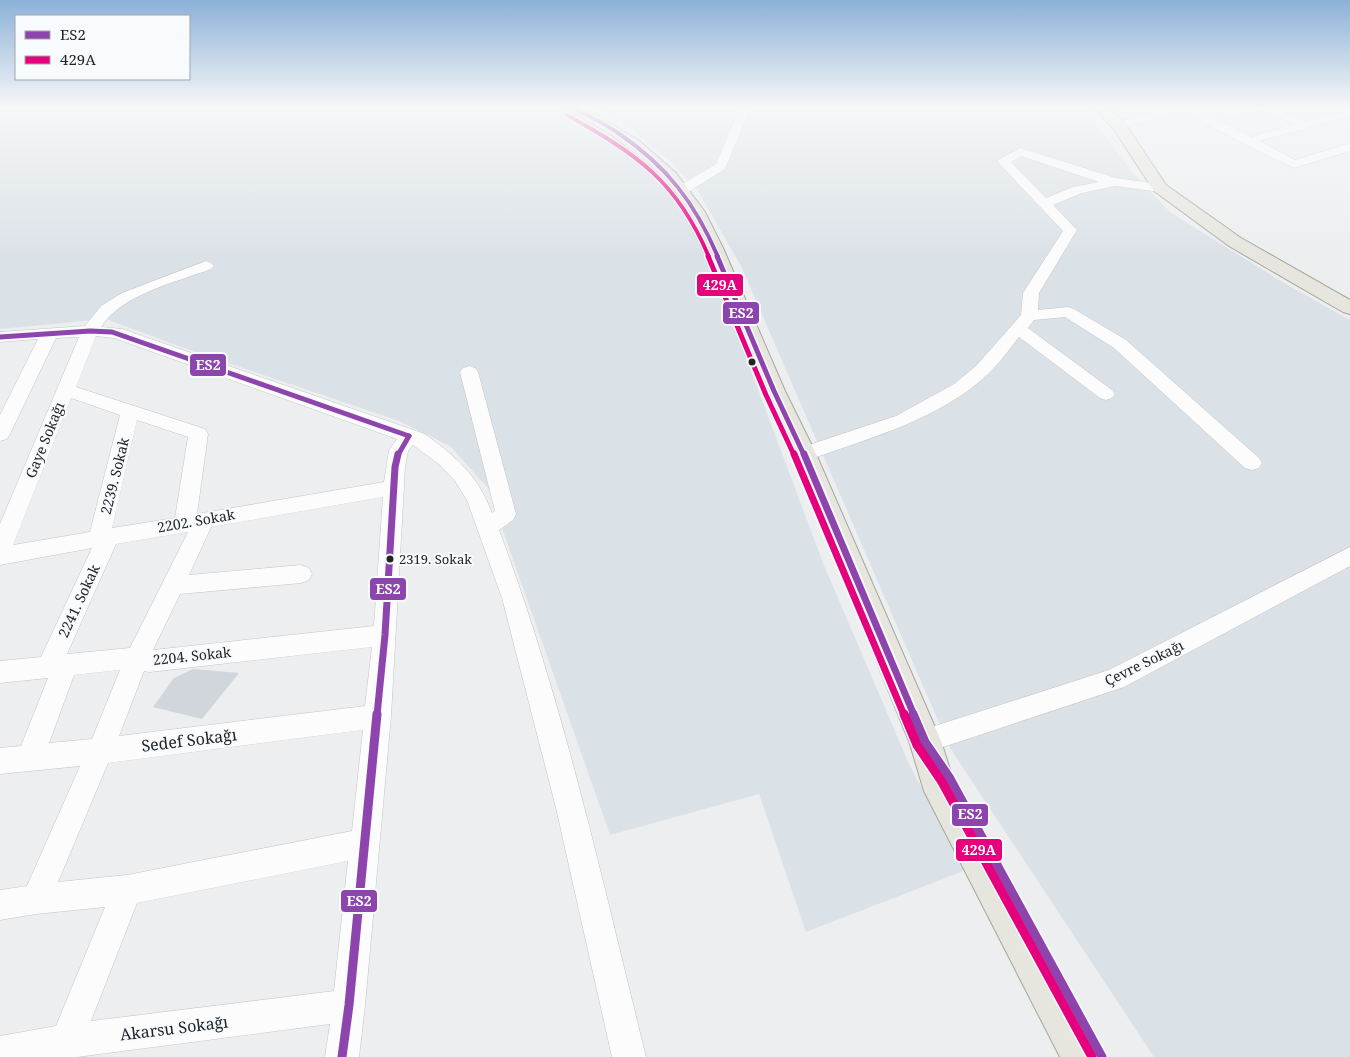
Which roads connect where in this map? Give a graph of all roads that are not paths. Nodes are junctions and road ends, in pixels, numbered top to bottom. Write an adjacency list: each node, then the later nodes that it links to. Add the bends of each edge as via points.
1 (649, 156): 10 (main road)
2 (725, 156): 10 (street, via 721,166)
3 (1012, 156): 11 (street, via 1003,161)
4 (1034, 156): 8 (street)
5 (1139, 156): 9 (main road)
6 (1279, 156): 7 (street, via 1294,164)
7 (1319, 156)
8 (1114, 182): 9 (street); 11 (street, via 1078,190)
9 (1160, 188): 13 (main road, via 1235,242)
10 (682, 190): 24 (main road, via 705,226 784,416)
11 (1045, 203): 14 (street, via 1070,230 1031,293)
12 (206, 266): 15 (street, Gaye Sokağı, via 122,299 107,309)
13 (1350, 308)
14 (1024, 323): 20 (street); 24 (street, via 982,370 960,388 903,420); 25 (street, via 1068,312 1087,322 1120,344)
15 (90, 331): 16 (street); 19 (street, Gaye Sokağı); 23 (street, via 116,333)
16 (50, 333): 17 (street); 22 (street)
17 (0, 337)
18 (469, 372): 28 (street, via 506,514)
19 (66, 390): 21 (street); 30 (street, Gaye Sokağı)
20 (1106, 394)
21 (130, 413): 27 (street, via 198,434); 29 (street, 2239. Sokak)
22 (0, 434)
23 (409, 436): 26 (street, via 398,450); 28 (street, via 430,446 462,476 477,499)
24 (804, 454): 40 (main road)
25 (1252, 463)
26 (393, 488): 27 (street, 2202. Sokak); 35 (street)
27 (195, 522): 29 (street, 2202. Sokak); 34 (street)
28 (488, 526): 52 (street, via 512,598 570,808)
29 (104, 537): 31 (street, 2202. Sokak); 37 (street, 2241. Sokak)
30 (0, 550)
31 (0, 556)
32 (1350, 556): 40 (street, Çevre Sokağı, via 1115,680)
33 (302, 574): 34 (street)
34 (174, 585): 36 (street)
35 (385, 635): 36 (street, 2204. Sokak, via 149,660); 39 (street)
36 (137, 658): 37 (street, 2204. Sokak); 41 (street)
37 (57, 665): 38 (street, 2204. Sokak); 42 (street, 2241. Sokak)
38 (0, 672)
39 (378, 716): 41 (street, Sedef Sokağı); 44 (street)
40 (925, 741): 53 (main road, via 936,779); 54 (main road, via 949,777)
41 (100, 751): 42 (street, Sedef Sokağı); 46 (street)
42 (30, 758): 43 (street, Sedef Sokağı)
43 (0, 761)
44 (365, 843): 45 (street); 48 (street)
45 (127, 890): 46 (street); 49 (street)
46 (36, 899): 47 (street)
47 (0, 905)
48 (349, 1005): 49 (street, Akarsu Sokağı); 51 (street)
49 (63, 1049): 50 (street, Akarsu Sokağı)
50 (0, 1053)
51 (342, 1057)
52 (628, 1057)
53 (1082, 1057)
54 (1102, 1057)

